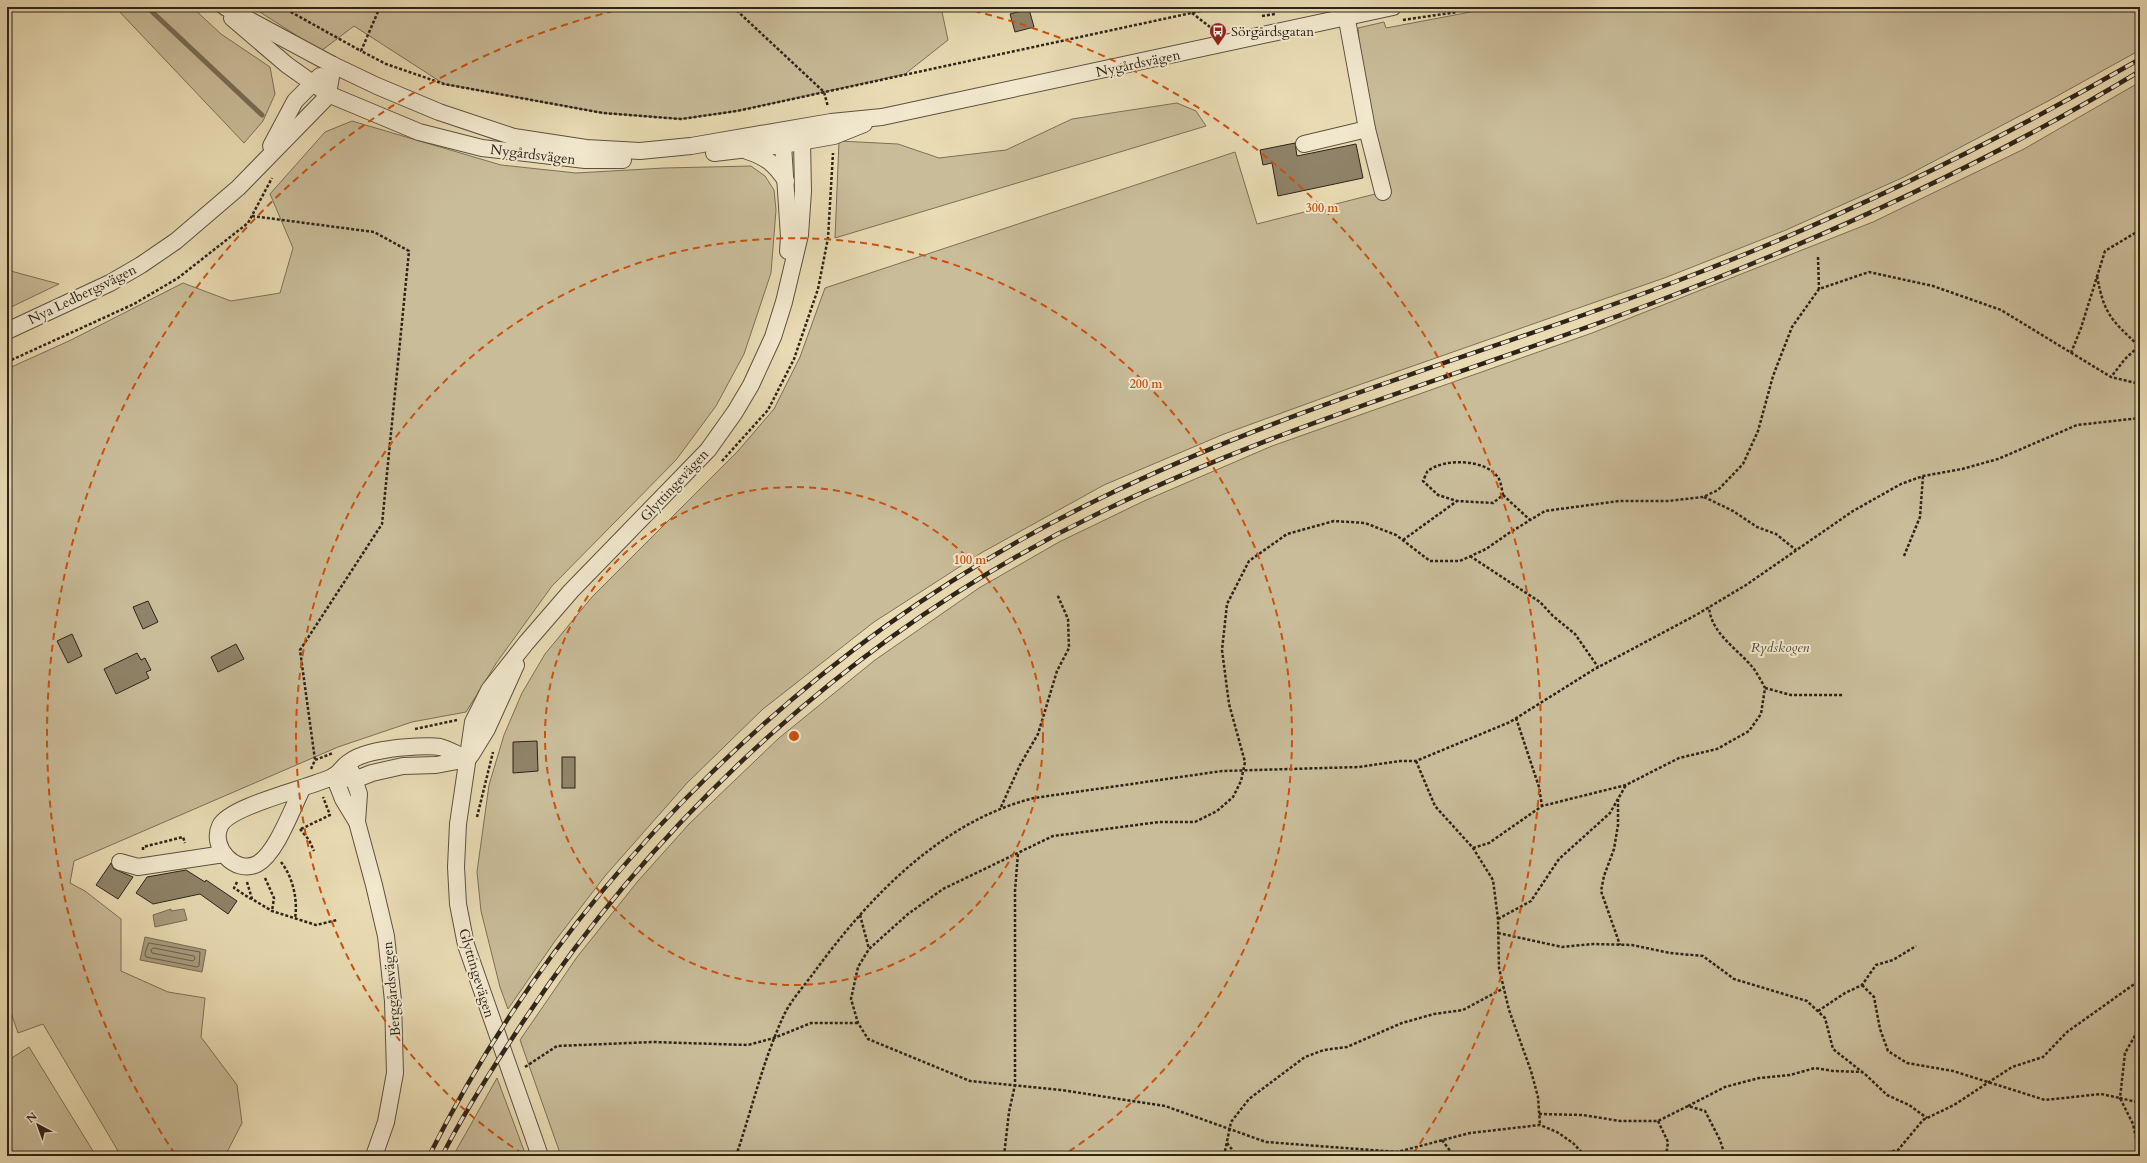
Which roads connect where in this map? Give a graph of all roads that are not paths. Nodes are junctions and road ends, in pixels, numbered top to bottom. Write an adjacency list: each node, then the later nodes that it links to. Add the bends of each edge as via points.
1 (220, 7): 6 (street, Nygårdsvägen, via 246,32)
2 (225, 7): 5 (street, Nygårdsvägen)
3 (1390, 8): 4 (street, Nygårdsvägen)
4 (1346, 12): 8 (street, Nygårdsvägen); 9 (street)
5 (333, 65): 6 (street, Nya Ledbergsvägen); 7 (street, Nya Ledbergsvägen); 10 (street, Nygårdsvägen, via 439,112 514,137 586,148 640,151 676,148)
6 (311, 83): 7 (street, Nygårdsvägen); 15 (street, Nya Ledbergsvägen, via 296,101)
7 (328, 94): 14 (street, Nygårdsvägen, via 419,132 482,148 592,160 645,160); 15 (street, Nya Ledbergsvägen, via 312,114)
8 (832, 129): 10 (street, Nygårdsvägen); 11 (street, Nygårdsvägen)
9 (1367, 129): 12 (street); 17 (street)
10 (790, 130): 11 (street); 13 (street, Glyttingevägen)
11 (802, 141): 13 (street, Nygårdsvägen); 18 (street, Glyttingevägen, via 800,235)
12 (1304, 144)
13 (783, 145): 14 (street, Nygårdsvägen); 16 (street, Glyttingevägen)
14 (744, 150): 16 (street, via 768,159)
15 (263, 160): 19 (street, Nya Ledbergsvägen, via 238,188 208,215 142,265 110,283)
16 (786, 181): 18 (street, Glyttingevägen, via 789,237)
17 (1383, 192)
18 (784, 302): 20 (street, Glyttingevägen, via 773,337 751,385 735,412 708,450 571,591 526,643 487,729)
19 (7, 331)
20 (468, 759): 21 (street, via 440,747 397,748 364,755); 23 (street, via 436,765 403,766); 29 (street, Glyttingevägen, via 458,824 458,904 466,945)
21 (349, 762): 22 (street); 23 (street, Berggårdsvägen)
22 (334, 776): 23 (street); 24 (street); 25 (street, Berggårdsvägen, via 343,799)
23 (354, 780): 25 (street, Berggårdsvägen, via 359,794)
24 (302, 789): 26 (street, via 268,799 232,815 220,826 217,840); 26 (street, via 268,854 257,864 243,867 232,863)
25 (357, 822): 28 (street, Berggårdsvägen, via 386,936 395,1031 395,1073 386,1122)
26 (224, 854): 27 (street, via 138,867)
27 (120, 862)
28 (374, 1156)
29 (540, 1156)

